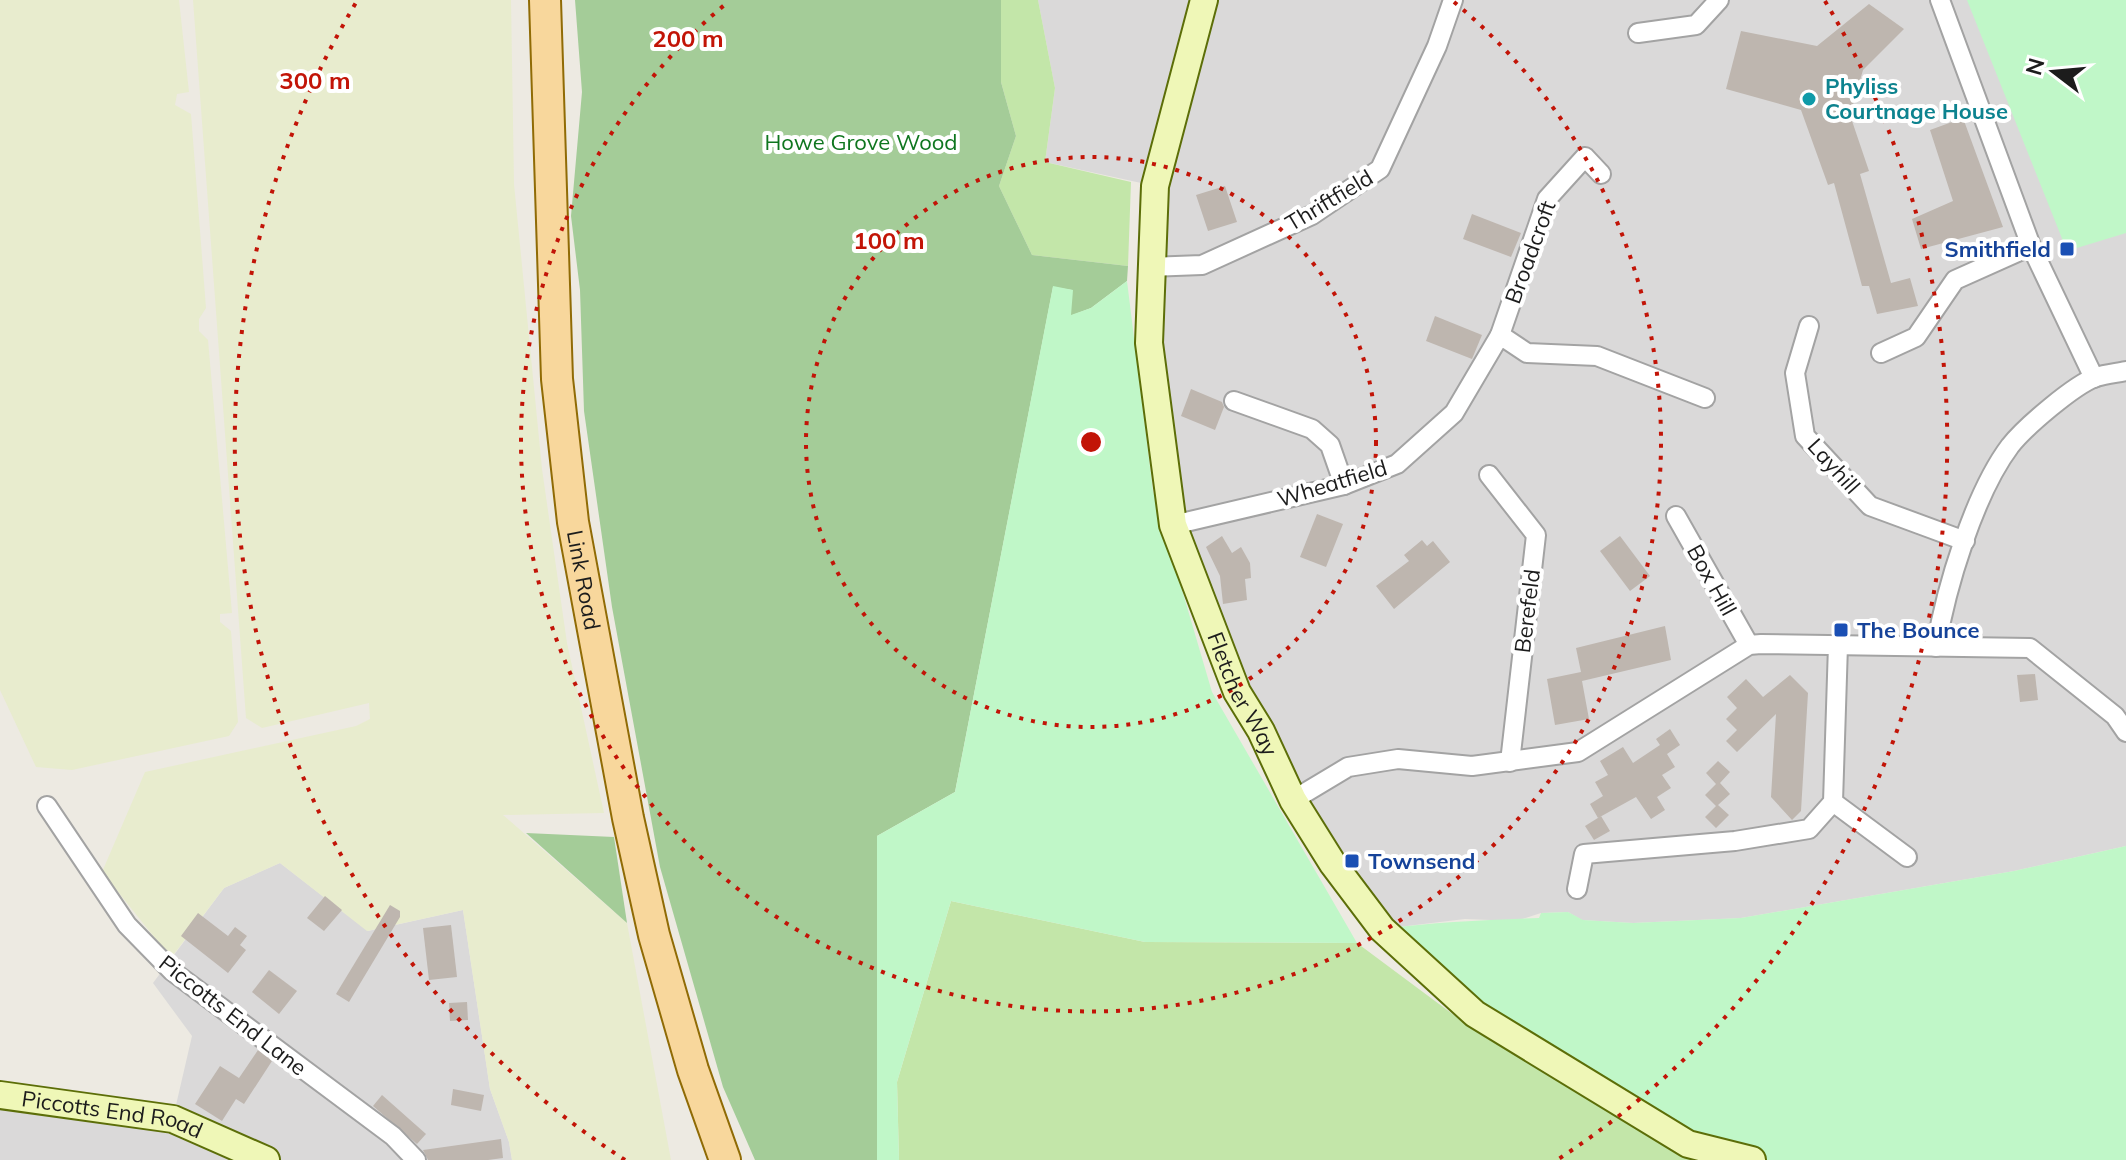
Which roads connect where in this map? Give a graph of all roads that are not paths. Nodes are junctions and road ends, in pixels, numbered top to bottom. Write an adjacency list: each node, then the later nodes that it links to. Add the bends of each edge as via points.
1 (545, 0): 33 (main road, Link Road, via 557,379 573,522 654,935)
2 (1204, 0): 9 (street, Fletcher Way, via 1155,186)
3 (1453, 0): 9 (street, Thriftfield, via 1380,169 1312,215 1202,265)
4 (1719, 0): 6 (street, via 1696,25)
5 (1940, 0): 8 (street)
6 (1638, 33)
7 (1601, 174): 11 (street, Broadcroft, via 1585,157 1547,199)
8 (2031, 246): 12 (street, via 1955,280 1916,337); 14 (street)
9 (1149, 267): 20 (street, Fletcher Way, via 1149,343)
10 (1809, 326): 21 (street, Layhill, via 1795,373 1805,436 1870,506)
11 (1500, 335): 15 (street, via 1527,353 1597,356); 18 (street, Wheatfield, via 1454,413 1397,464)
12 (1881, 353)
13 (2126, 371): 14 (street)
14 (2094, 378): 21 (street, via 2010,446)
15 (1705, 398)
16 (1234, 401): 18 (street, via 1312,429 1330,445)
17 (1489, 475): 26 (street, Berefeld, via 1536,535)
18 (1344, 485): 20 (street, Wheatfield)
19 (1676, 516): 22 (street, Box Hill)
20 (1173, 525): 27 (street, Fletcher Way, via 1237,692)
21 (1965, 541): 24 (street)
22 (1749, 645): 23 (street); 26 (street, via 1578,752)
23 (1838, 645): 24 (street); 28 (street)
24 (1936, 647): 25 (street, via 2030,648 2115,716)
25 (2126, 732)
26 (1510, 762): 27 (street, via 1472,766 1398,759 1348,767)
27 (1293, 800): 36 (street, Fletcher Way, via 1382,929 1475,1014 1688,1144)
28 (1833, 802): 30 (street); 31 (street, via 1809,829 1584,854)
29 (47, 806): 35 (street, Piccotts End Lane, via 127,925 172,971 393,1136)
30 (1907, 857)
31 (1577, 889)
32 (0, 1095): 34 (street, Piccotts End Road, via 173,1119)
33 (720, 1155)
34 (266, 1160)
35 (416, 1160)
36 (1752, 1160)

